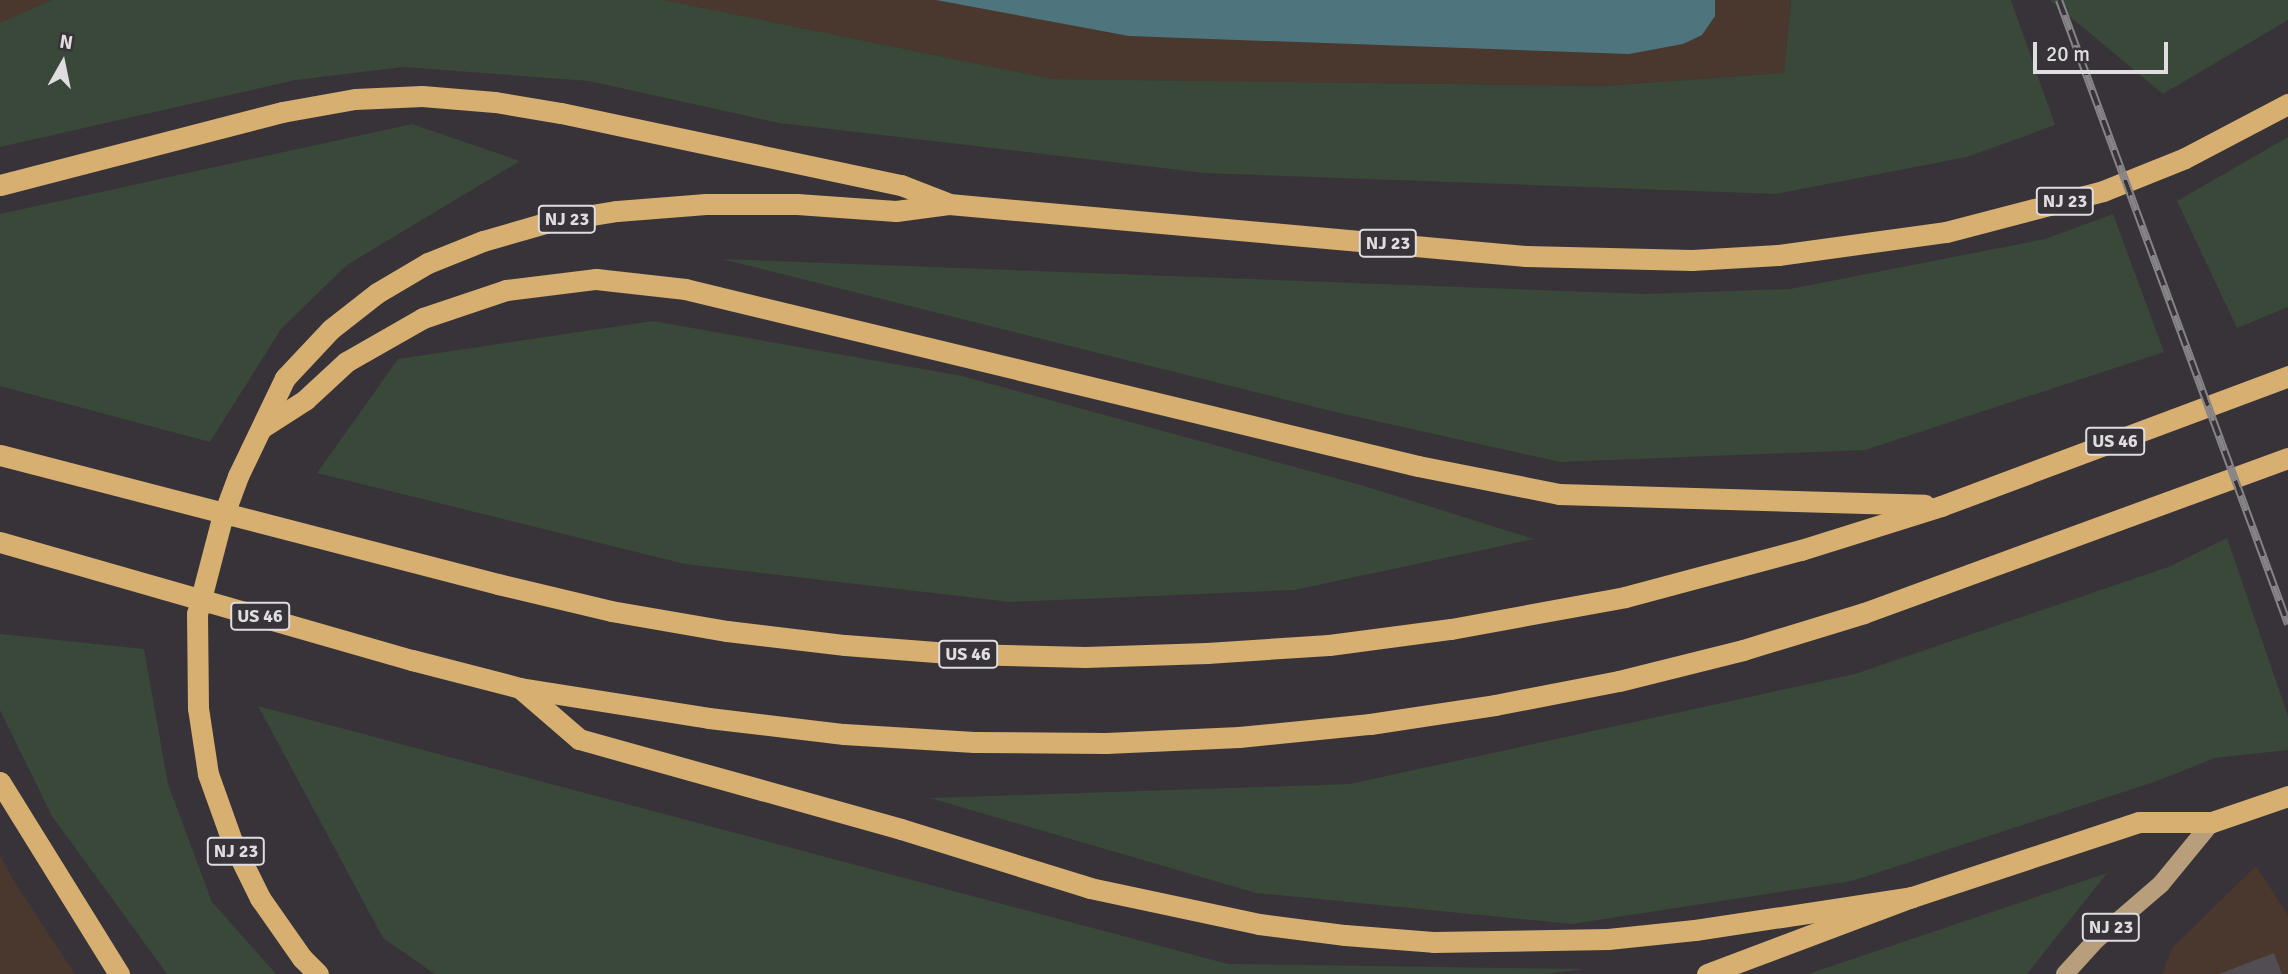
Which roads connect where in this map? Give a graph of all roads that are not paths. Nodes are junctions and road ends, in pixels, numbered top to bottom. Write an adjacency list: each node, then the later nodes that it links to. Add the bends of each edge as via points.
1 (2288, 104): 3 (highway, NJ 23, via 2185,158 2103,191 1946,232 1778,255 1692,260 1527,256)
2 (0, 186): 3 (highway, via 282,113 355,99 422,96 561,113 901,185)
3 (949, 204): 5 (highway, NJ 23, via 895,211 797,204 630,210 549,222 483,241 428,263 377,293 331,329 285,378)
4 (2288, 376): 8 (highway, US 46)
5 (263, 427): 8 (highway, via 305,400 346,362 423,318 506,290 596,279 685,289 1418,466 1559,494); 16 (highway, NJ 23, via 239,476 208,564 197,614 198,708 208,774 232,841 260,898)
6 (0, 455): 8 (highway, US 46, via 611,611 727,631 962,654 1085,657 1207,653 1329,645 1451,629 1625,597 1801,550)
7 (2288, 458): 10 (highway, US 46, via 1876,608 1743,650 1619,681 1370,724 1239,737 974,742 736,722)
8 (1941, 506)
9 (0, 541): 10 (highway, US 46)
10 (520, 688): 14 (highway, via 579,739 1090,888 1259,924 1433,942 1570,941 1695,930)
11 (0, 782): 15 (highway)
12 (2288, 796): 13 (highway)
13 (2212, 822): 14 (highway, via 2139,822); 18 (main road, NJ 23, via 2161,884 2096,940)
14 (1912, 897): 17 (highway)
15 (119, 974)
16 (318, 974)
17 (1707, 974)
18 (2065, 974)

